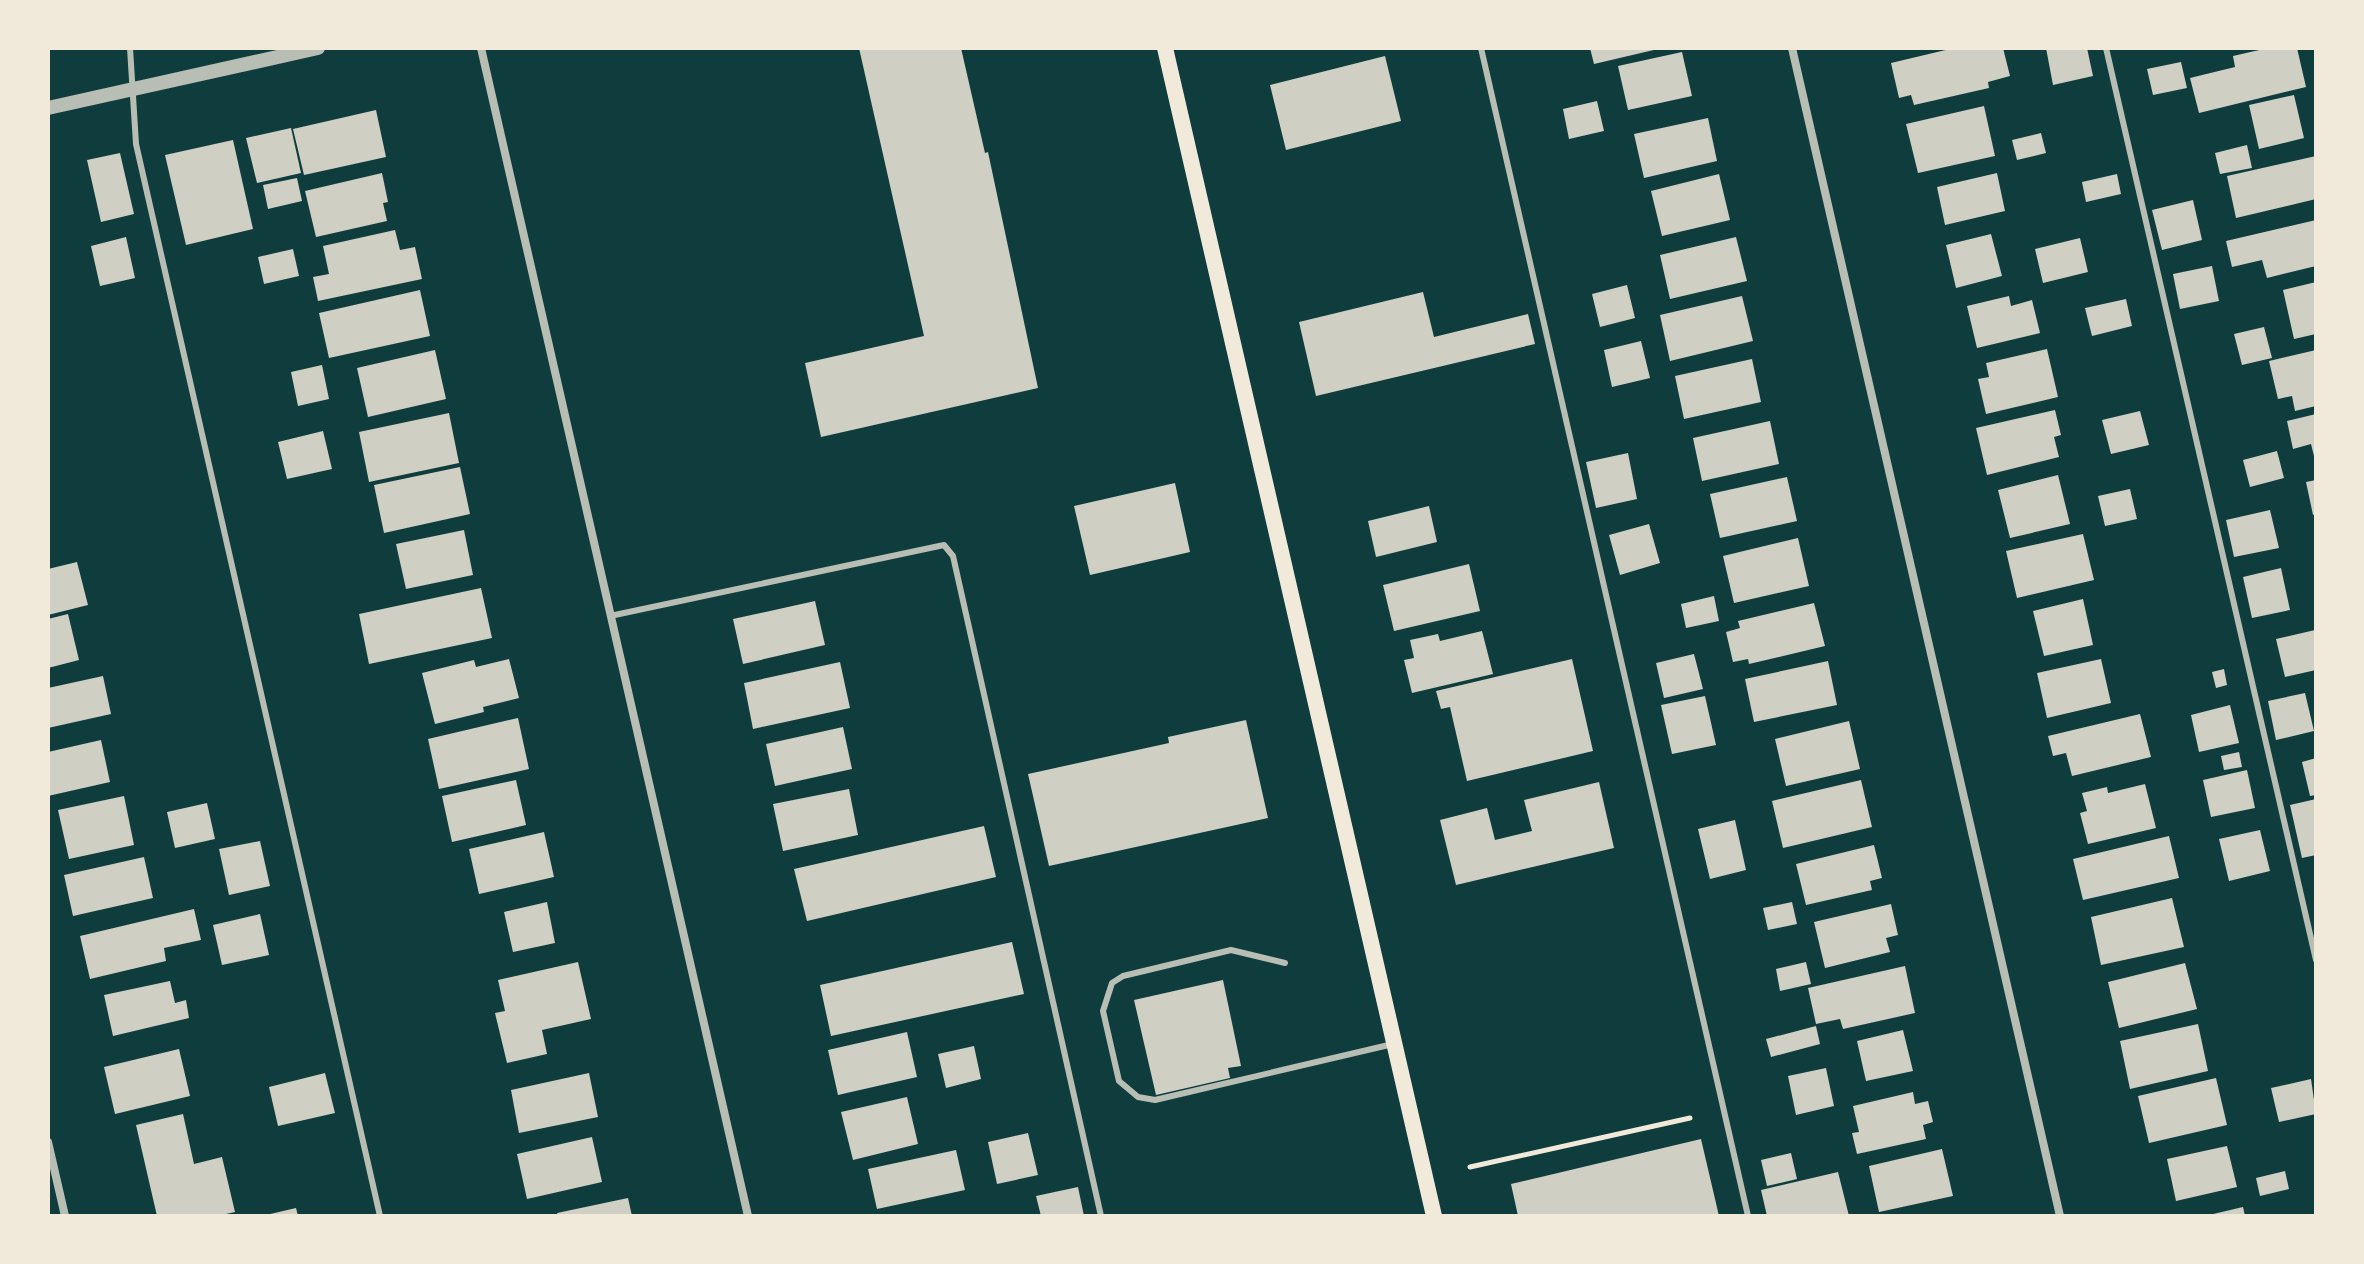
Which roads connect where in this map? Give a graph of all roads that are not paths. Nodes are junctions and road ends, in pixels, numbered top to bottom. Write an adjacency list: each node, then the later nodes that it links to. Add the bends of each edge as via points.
1 (130, 48): 8 (lane)
2 (318, 48): 8 (street)
3 (481, 48): 10 (street)
4 (1165, 48): 13 (main road)
5 (1481, 48): 20 (lane)
6 (1792, 48): 21 (street)
7 (2106, 48): 11 (lane)
8 (133, 89): 9 (street); 16 (lane, via 136,144)
9 (48, 108)
10 (610, 616): 17 (street); 18 (lane, via 944,545 953,556)
11 (2316, 960)
12 (1285, 963): 13 (lane, via 1231,950 1112,983 1103,1011 1119,1081 1138,1097 1155,1100)
13 (1395, 1044): 19 (main road)
14 (48, 1142): 15 (street)
15 (65, 1216)
16 (380, 1216)
17 (748, 1216)
18 (1101, 1216)
19 (1434, 1216)
20 (1748, 1216)
21 (2060, 1216)

